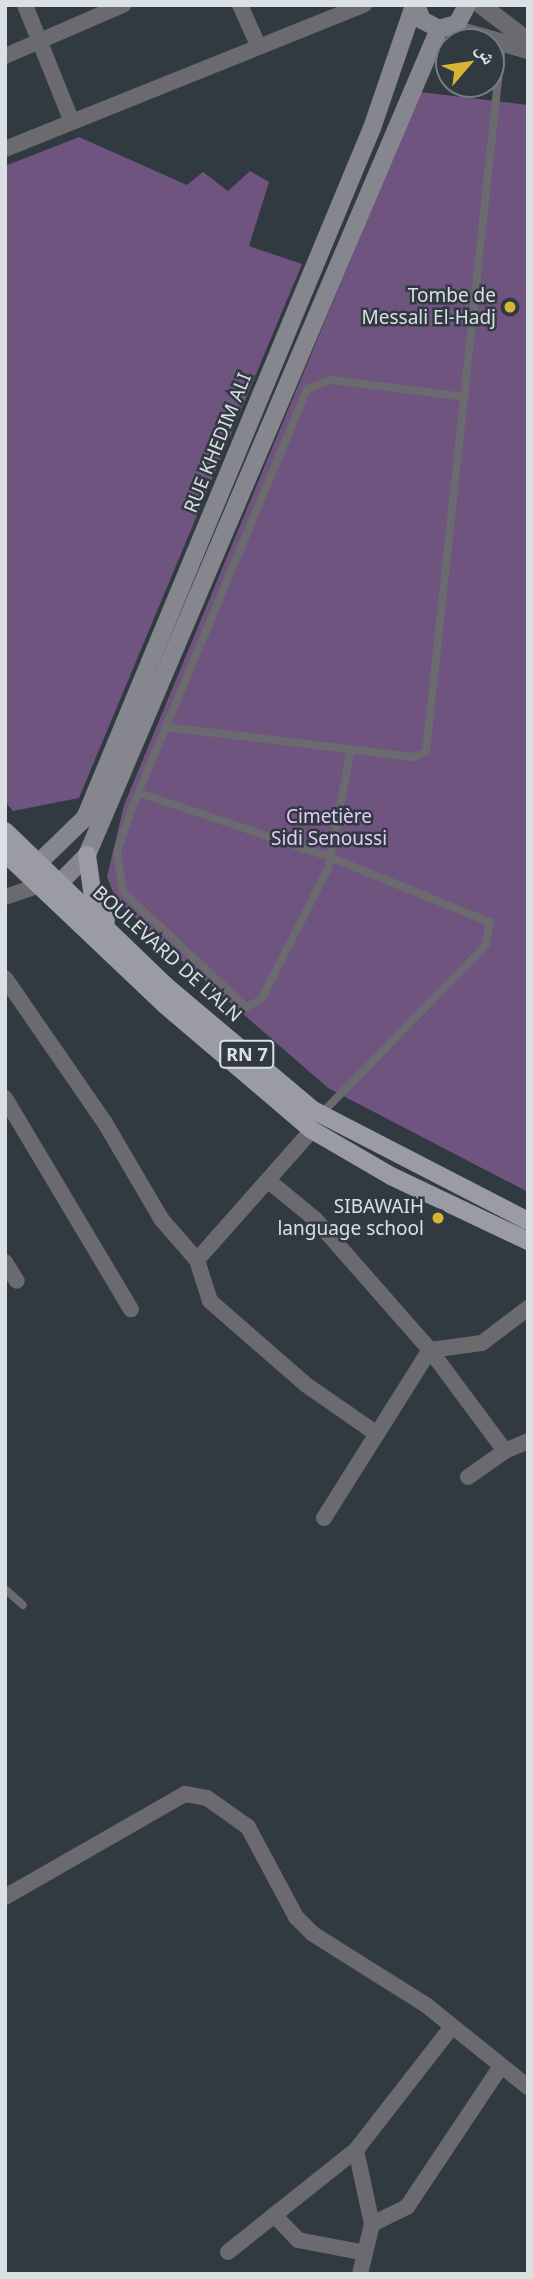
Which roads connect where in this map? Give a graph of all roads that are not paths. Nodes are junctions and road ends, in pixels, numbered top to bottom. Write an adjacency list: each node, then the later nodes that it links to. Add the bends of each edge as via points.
1 (25, 5): 9 (street)
2 (123, 5): 9 (street)
3 (240, 5): 12 (street)
4 (364, 5): 12 (street)
5 (415, 5): 8 (main road, via 422,20); 27 (main road, RUE KHEDIM ALI, via 372,128 85,818)
6 (467, 5): 8 (main road, RUE KHEDIM ALI)
7 (481, 5): 11 (street)
8 (444, 28)
9 (40, 41): 15 (street); 17 (street)
10 (505, 41): 14 (street)
11 (528, 41)
12 (258, 45): 17 (street)
13 (435, 49): 25 (main road, RUE KHEDIM ALI)
14 (528, 50)
15 (5, 56)
16 (496, 98): 19 (lane)
17 (72, 122): 18 (street)
18 (5, 149)
19 (465, 397): 20 (lane, via 332,380 307,389); 21 (lane, via 426,752 412,757)
20 (166, 727): 21 (lane); 22 (lane)
21 (351, 750): 26 (lane)
22 (139, 793): 26 (lane); 26 (lane, via 117,852 123,892 246,1007 261,1000)
23 (5, 831): 27 (main road, BOULEVARD DE L'ALN / RN 7)
24 (5, 853): 27 (main road, BOULEVARD DE L'ALN / RN 7)
25 (87, 856): 27 (main road, RUE KHEDIM ALI); 29 (main road, via 92,891)
26 (332, 858): 32 (lane, via 490,922 486,945)
27 (43, 880): 28 (street); 29 (main road, BOULEVARD DE L'ALN / RN 7); 32 (main road, BOULEVARD DE L'ALN / RN 7, via 164,1005)
28 (5, 897)
29 (112, 934): 32 (main road, BOULEVARD DE L'ALN / RN 7)
30 (5, 978): 36 (street, via 91,1101 162,1220)
31 (5, 1098): 40 (street)
32 (317, 1122): 33 (street); 34 (main road, BOULEVARD DE L'ALN / RN 7); 35 (main road, BOULEVARD DE L'ALN / RN 7, via 391,1177)
33 (271, 1183): 36 (street); 41 (street, via 315,1219)
34 (528, 1221)
35 (528, 1241)
36 (197, 1260): 42 (street, via 210,1301 305,1384)
37 (5, 1262): 38 (street)
38 (16, 1281)
39 (528, 1308): 41 (street, via 482,1343)
40 (131, 1310)
41 (430, 1350): 42 (street); 44 (street)
42 (374, 1432): 46 (street)
43 (528, 1441): 44 (street)
44 (505, 1451): 45 (street)
45 (468, 1477)
46 (324, 1518)
47 (5, 1589): 48 (lane)
48 (23, 1605)
49 (5, 1897): 50 (street, via 184,1794 207,1798 248,1827 296,1917 313,1934 426,2004)
50 (451, 2028): 51 (street); 53 (street)
51 (499, 2069): 52 (street); 55 (street, via 407,2207)
52 (528, 2087)
53 (356, 2150): 54 (street); 55 (street)
54 (274, 2215): 56 (street); 57 (street, via 298,2240)
55 (372, 2224): 57 (street)
56 (228, 2252)
57 (365, 2253): 58 (street)
58 (360, 2274)

